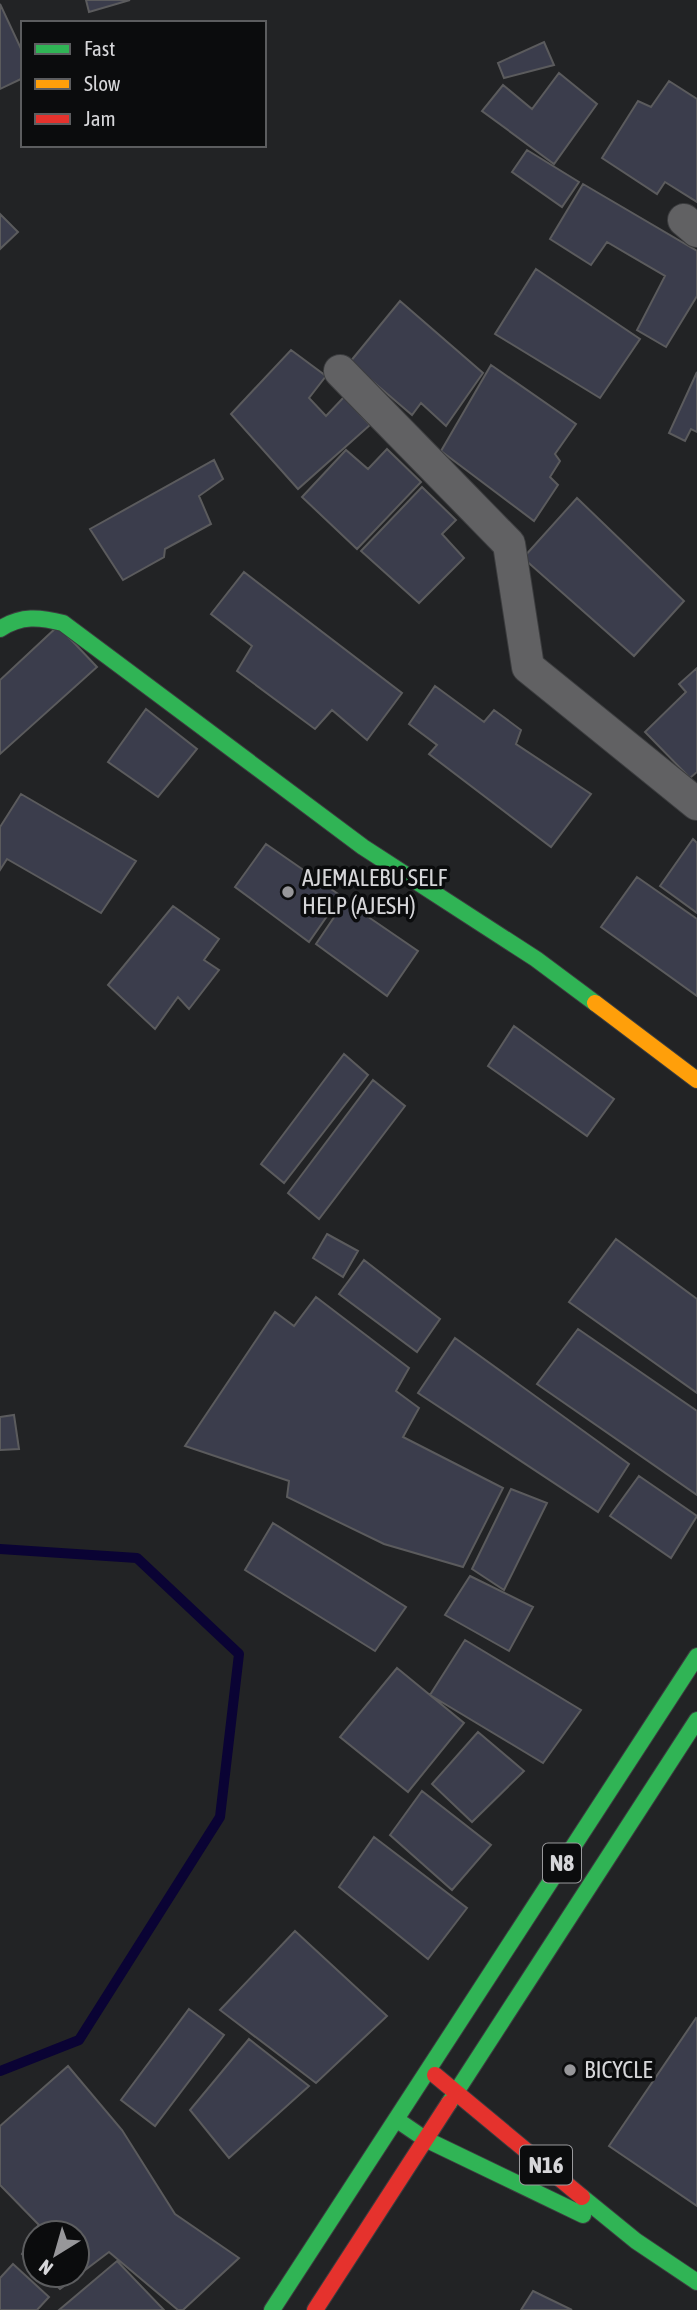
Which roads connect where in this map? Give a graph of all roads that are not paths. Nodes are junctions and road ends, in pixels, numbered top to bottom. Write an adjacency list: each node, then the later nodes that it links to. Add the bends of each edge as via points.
1 (340, 371): 3 (street, via 509,544 528,667)
2 (0, 629): 4 (main road, via 34,616 63,623 363,847 536,959)
3 (697, 804)
4 (697, 1080)
5 (697, 1656): 7 (main road, N8)
6 (697, 1720): 8 (main road, N8)
7 (427, 2070): 8 (main road, N16); 9 (main road, N8)
8 (456, 2090): 10 (main road, N8); 11 (main road, N16)
9 (397, 2120): 10 (main road, N16); 13 (main road, N8)
10 (425, 2139): 11 (main road, N16); 14 (main road, N8)
11 (636, 2241): 12 (main road, N16)
12 (697, 2282)
13 (272, 2310)
14 (315, 2310)

